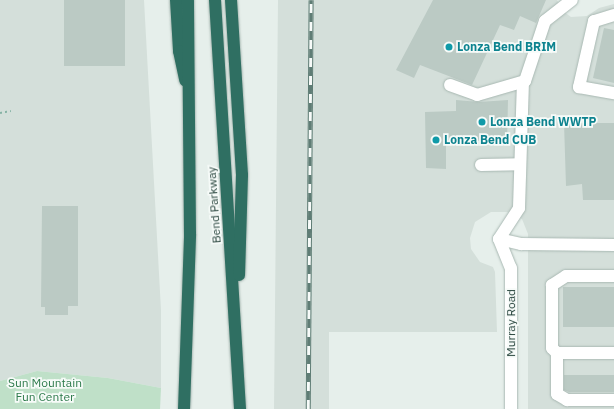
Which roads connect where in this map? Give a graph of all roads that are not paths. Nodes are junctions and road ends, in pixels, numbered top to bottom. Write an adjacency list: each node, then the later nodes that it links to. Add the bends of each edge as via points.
1 (176, 0): 10 (highway, via 179,51)
2 (188, 0): 10 (highway, Bend Parkway)
3 (215, 0): 16 (highway, Bend Parkway)
4 (231, 0): 16 (highway, via 242,175 241,245)
5 (572, 0): 7 (street, via 545,21)
6 (614, 15): 9 (street, via 594,21 579,87)
7 (523, 82): 8 (street, via 477,95); 12 (street)
8 (450, 85)
9 (614, 93)
10 (191, 111): 20 (highway, Bend Parkway)
11 (481, 164): 12 (street)
12 (520, 164): 13 (street, via 519,208)
13 (499, 240): 14 (street, via 521,244); 22 (street, Murray Road, via 511,268)
14 (614, 244)
15 (614, 276): 17 (street, via 566,276 552,285 552,348)
16 (235, 316): 21 (highway, Bend Parkway)
17 (556, 353): 18 (street); 19 (street, via 557,394 567,400)
18 (614, 353)
19 (614, 400)
20 (184, 409)
21 (240, 409)
22 (511, 409)

